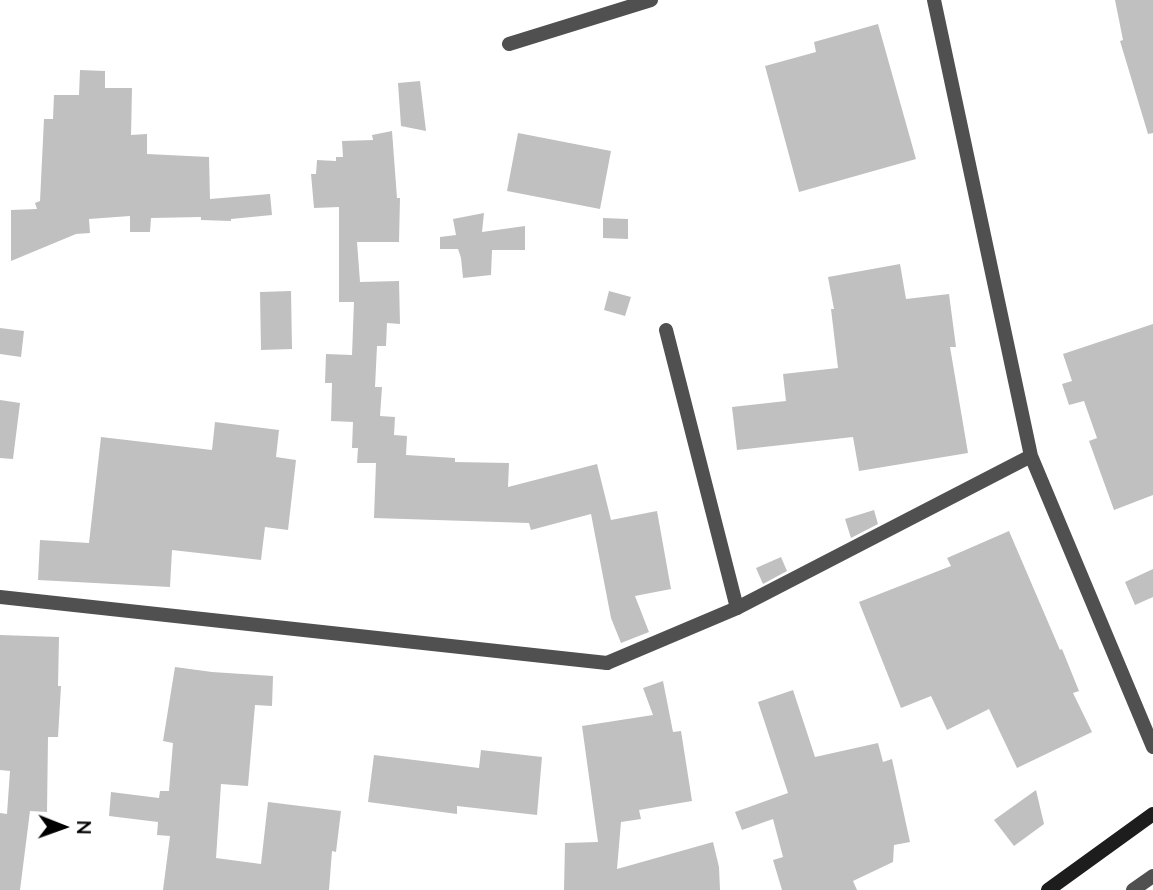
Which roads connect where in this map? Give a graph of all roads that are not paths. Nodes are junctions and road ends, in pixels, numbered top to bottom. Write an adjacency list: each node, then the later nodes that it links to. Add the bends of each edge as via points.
1 (651, 0): 3 (street)
2 (934, 0): 5 (street)
3 (509, 44)
4 (666, 330): 7 (street)
5 (1031, 456): 7 (street); 8 (street)
6 (0, 597): 7 (street, via 607,663)
7 (737, 608)
8 (1153, 747)
9 (1153, 814): 11 (main road)
10 (1153, 876): 12 (street)
11 (1048, 890)
12 (1133, 890)

